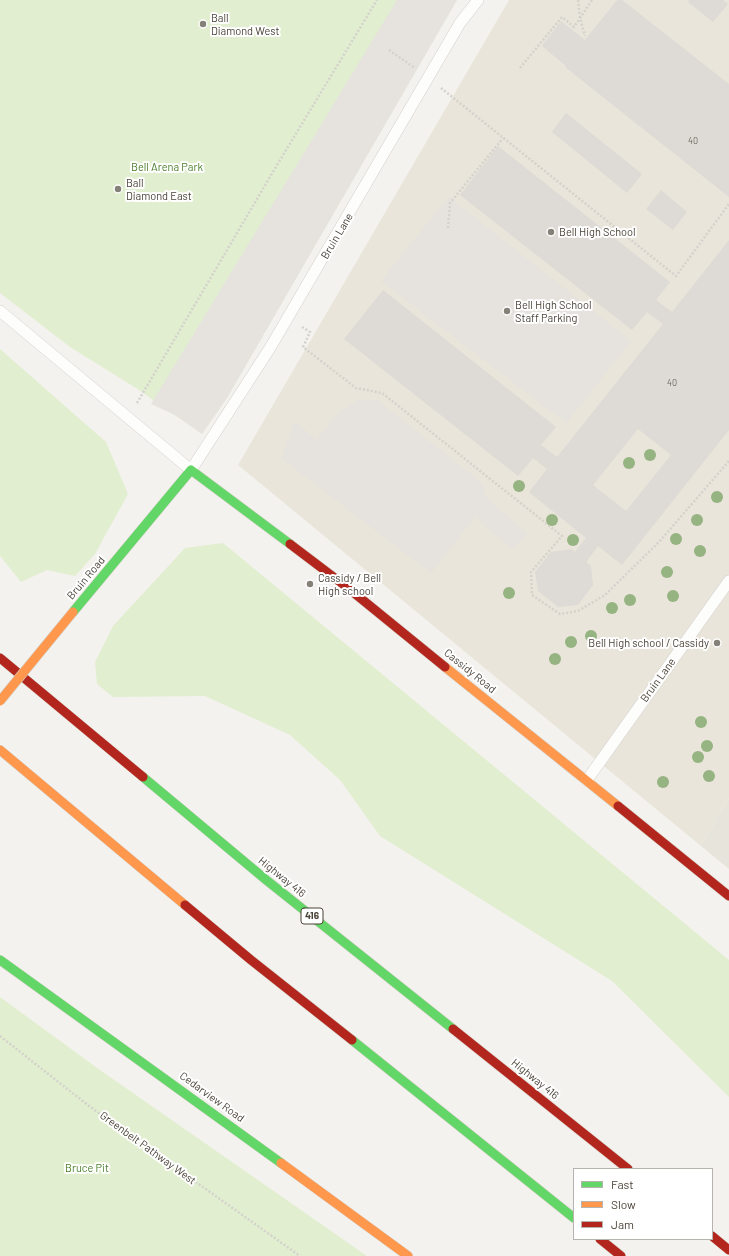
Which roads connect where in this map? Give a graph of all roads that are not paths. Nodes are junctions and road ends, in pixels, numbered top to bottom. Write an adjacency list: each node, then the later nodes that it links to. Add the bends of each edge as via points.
1 (478, 0): 3 (lane, Bruin Lane, via 460,23 270,348)
2 (0, 310): 3 (lane)
3 (191, 470): 6 (main road, Bruin Road, bridge); 8 (main road, Cassidy Road, via 348,588)
4 (729, 581): 8 (lane, Bruin Lane)
5 (0, 658): 11 (main road, Highway 416 / 416, via 265,879)
6 (0, 701)
7 (0, 750): 12 (main road, via 251,960)
8 (586, 780): 9 (main road, Cassidy Road)
9 (729, 896)
10 (0, 960): 16 (main road, Cedarview Road)
11 (627, 1168)
12 (573, 1217)
13 (713, 1237): 15 (main road)
14 (601, 1240): 17 (main road)
15 (729, 1250)
16 (408, 1256)
17 (621, 1256)

